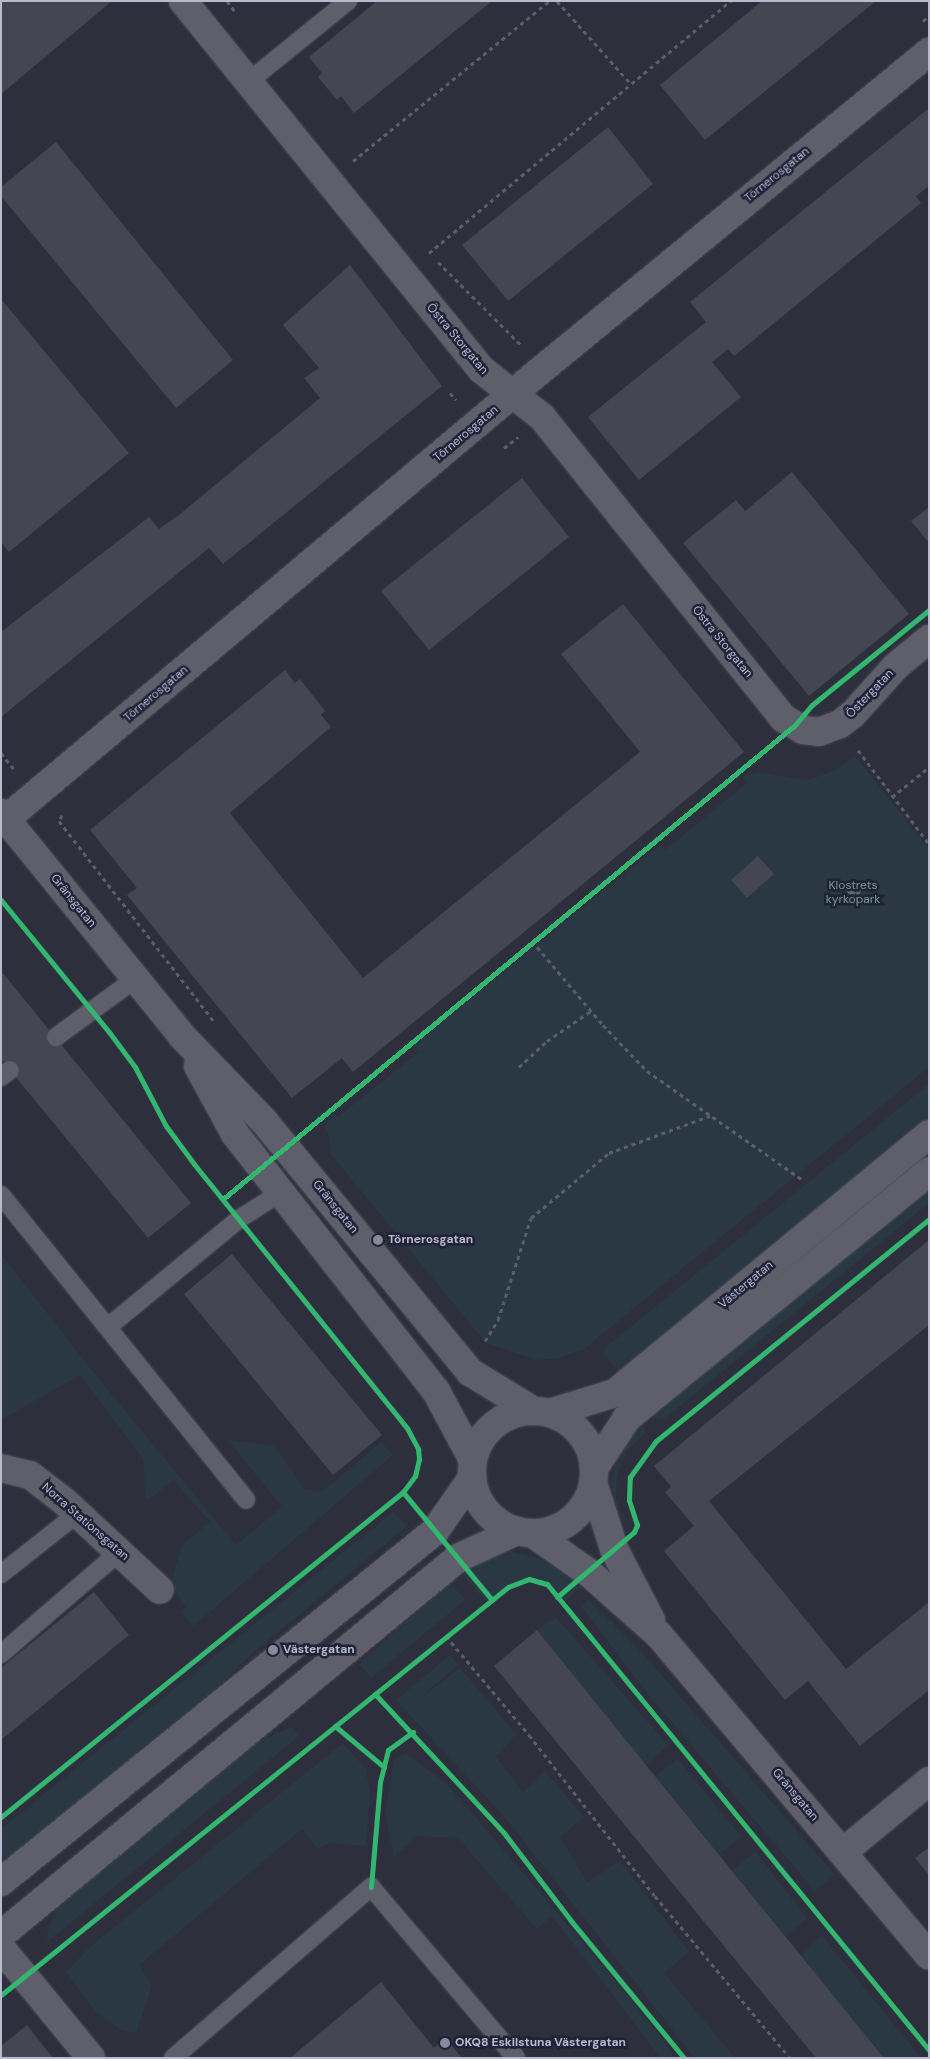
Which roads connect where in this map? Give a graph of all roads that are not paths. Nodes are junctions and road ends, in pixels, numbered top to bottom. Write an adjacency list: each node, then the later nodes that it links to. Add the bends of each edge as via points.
1 (183, 1): 4 (street, Östra Storgatan)
2 (348, 1): 4 (lane)
3 (929, 52): 5 (street, Törnerosgatan)
4 (248, 82): 5 (street, Östra Storgatan, via 482,370)
5 (511, 396): 7 (street, Östra Storgatan, via 542,417 783,718); 8 (street, Törnerosgatan, via 58,776)
6 (929, 639): 7 (street, Östergatan, via 896,666 840,724 819,732)
7 (803, 730)
8 (3, 816): 9 (street, Gränsgatan)
9 (135, 979): 10 (street, Gränsgatan); 11 (lane)
10 (182, 1036): 14 (street, Gränsgatan, via 235,1134); 17 (street, Gränsgatan, via 269,1127 470,1372)
11 (56, 1037)
12 (929, 1134): 17 (street, Västergatan, via 615,1393)
13 (929, 1172): 20 (street, via 627,1418)
14 (280, 1193): 16 (lane, via 240,1219); 19 (street, Gränsgatan, via 436,1391)
15 (1, 1195): 16 (lane)
16 (108, 1327): 21 (lane)
17 (542, 1412): 19 (street, via 522,1412 500,1420 479,1443); 20 (street, via 571,1424 581,1433 588,1445)
18 (1, 1468): 22 (street, Norra Stationsgatan, via 30,1475)
19 (473, 1469): 23 (street, via 486,1511 500,1524); 31 (street, via 434,1531)
20 (594, 1476): 23 (street, via 590,1495 576,1515 550,1531); 27 (street, Gränsgatan, via 614,1549)
21 (246, 1500)
22 (77, 1514): 24 (street, Norra Stationsgatan); 25 (lane)
23 (525, 1532): 27 (street, Gränsgatan, via 588,1572); 32 (street, via 458,1558)
24 (119, 1552): 26 (street, Norra Stationsgatan); 28 (lane)
25 (1, 1574)
26 (160, 1590)
27 (659, 1635): 30 (street, Gränsgatan)
28 (1, 1654)
29 (929, 1781): 30 (street)
30 (843, 1852): 34 (street, Gränsgatan)
31 (1, 1882)
32 (1, 1935)
33 (1, 1948): 36 (street)
34 (929, 1956)
35 (180, 2056): 37 (lane, via 371,1887)
36 (91, 2058)
37 (516, 2058)

